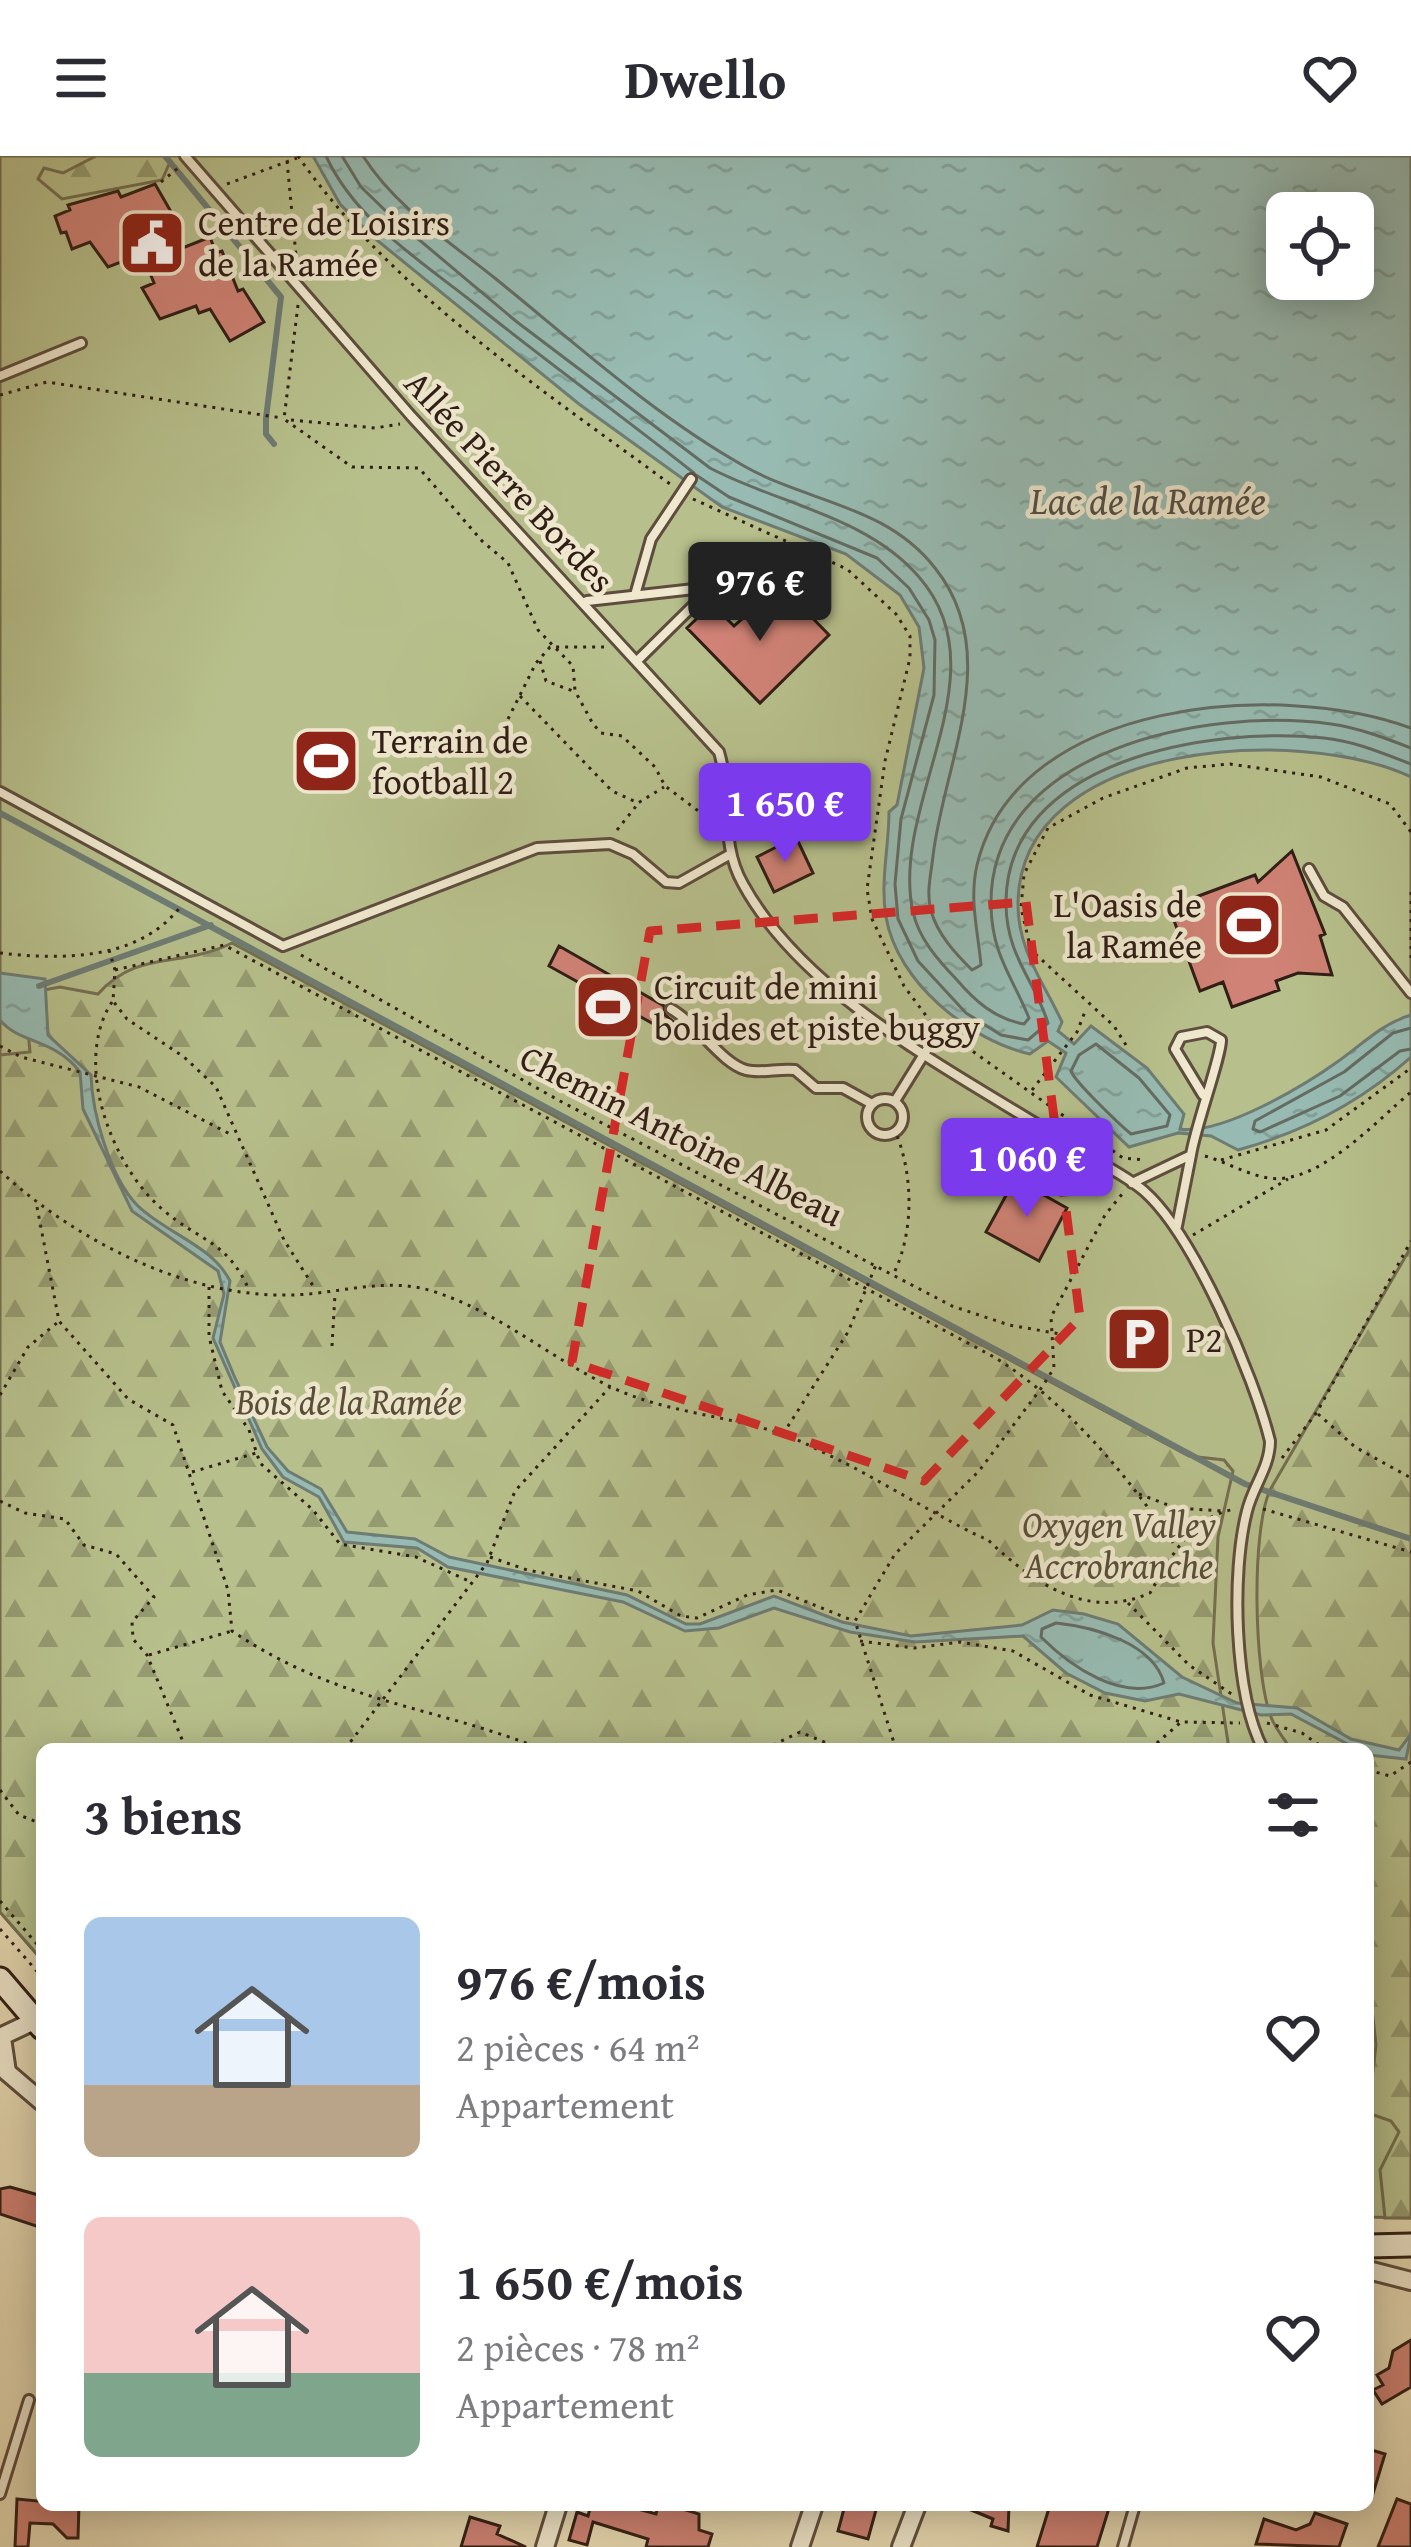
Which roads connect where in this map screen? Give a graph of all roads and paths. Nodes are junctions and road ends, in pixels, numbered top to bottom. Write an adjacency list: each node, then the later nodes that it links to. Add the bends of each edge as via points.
1 (185, 156): 5 (lane, Allée Pierre Bordes)
2 (298, 157): 5 (path); 12 (path, via 371,246 540,388)
3 (172, 172): 4 (path)
4 (160, 182)
5 (216, 194): 9 (lane, Allée Pierre Bordes)
6 (81, 344): 7 (lane)
7 (0, 376)
8 (0, 395): 10 (path, via 47,382)
9 (412, 417): 10 (path, via 375,428); 16 (lane, Allée Pierre Bordes)
10 (284, 419): 18 (path, via 352,467 419,468 508,563)
11 (692, 479): 12 (lane)
12 (682, 493): 15 (lane, via 651,538); 48 (path, via 847,569 880,595 910,636 867,889 872,919 930,1021)
13 (759, 582): 14 (lane)
14 (712, 587): 15 (lane); 20 (lane)
15 (634, 596): 16 (lane)
16 (585, 601): 17 (lane, Allée Pierre Bordes)
17 (623, 641): 18 (path, via 591,651); 20 (lane, Allée Pierre Bordes)
18 (550, 646): 19 (path); 21 (path, via 573,666)
19 (540, 658): 21 (path, via 546,681); 22 (path)
20 (639, 659): 28 (lane, Allée Pierre Bordes, via 719,752 730,796)
21 (575, 691): 24 (path, via 601,733 622,736)
22 (520, 696): 23 (path); 26 (path, via 612,791)
23 (508, 719)
24 (665, 786): 26 (path); 28 (path)
25 (0, 791): 34 (lane)
26 (638, 803): 29 (path)
27 (1411, 832): 41 (path, via 1390,804 1321,777 1244,765 1187,768 1058,822 1040,838 1024,874 1024,929 1031,950)
28 (727, 836): 30 (lane, Allée Pierre Bordes)
29 (610, 844): 30 (lane, via 665,882 690,879); 34 (lane, via 521,852)
30 (729, 855): 45 (lane, Allée Pierre Bordes, via 790,949)
31 (1309, 869): 39 (lane)
32 (1411, 892): 37 (path)
33 (182, 903): 35 (path, via 151,934)
34 (283, 946): 65 (path, Chemin Antoine Albeau, via 560,1101)
35 (109, 950): 36 (path, via 73,958); 38 (path)
36 (0, 953)
37 (1411, 958)
38 (115, 970): 40 (path); 69 (path, via 224,945)
39 (1411, 993)
40 (113, 1001): 47 (path); 54 (path, via 215,1087)
41 (1087, 1008): 44 (path); 48 (path)
42 (671, 1009): 52 (lane, via 745,1070 795,1070 816,1088 843,1088)
43 (0, 1046): 47 (path)
44 (1126, 1046)
45 (926, 1051): 51 (lane); 60 (lane, Allée Pierre Bordes)
46 (1411, 1068): 57 (path, via 1326,1130)
47 (95, 1073): 54 (path); 68 (path, via 129,1171 159,1207 235,1257)
48 (1031, 1091): 56 (path, via 1123,1158)
49 (1411, 1092): 59 (path, via 1334,1154)
50 (1203, 1095): 50 (lane, via 1222,1052 1221,1040 1207,1031 1181,1037 1175,1048); 55 (lane)
51 (895, 1101): 52 (lane); 53 (lane, via 904,1123)
52 (872, 1104): 53 (lane, via 868,1125 886,1136)
53 (896, 1132): 66 (path, via 908,1161 908,1232)
54 (235, 1137): 70 (path)
55 (1191, 1155): 57 (path); 60 (lane); 62 (lane)
56 (1154, 1158)
57 (1220, 1161): 59 (path)
58 (0, 1172): 61 (path)
59 (1289, 1178): 63 (path)
60 (1132, 1183): 62 (lane, Allée Pierre Bordes); 73 (path, via 1105,1215)
61 (37, 1205): 67 (path, via 100,1242); 72 (path)
62 (1176, 1227): 63 (lane, Allée Pierre Bordes)
63 (1183, 1239): 86 (lane, Allée Pierre Bordes, via 1262,1411 1270,1457)
64 (1411, 1241): 79 (path)
65 (877, 1263): 66 (path, Chemin Antoine Albeau); 69 (path)
66 (894, 1273): 73 (path, Chemin Antoine Albeau, via 952,1306)
67 (209, 1286): 68 (path); 82 (path, via 209,1336 222,1391)
68 (250, 1291): 70 (path)
69 (865, 1291): 76 (path); 80 (path)
70 (317, 1292): 71 (path)
71 (335, 1292): 75 (path); 77 (path, via 387,1283 432,1291 522,1332)
72 (58, 1322): 78 (path, via 28,1347); 83 (path, via 128,1400 173,1425)
73 (1048, 1331): 74 (path, Chemin Antoine Albeau); 76 (path, via 1054,1368)
74 (1072, 1336)
75 (332, 1346)
76 (1044, 1384): 85 (path); 89 (path)
77 (610, 1387): 80 (path); 94 (path, via 515,1491)
78 (0, 1395)
79 (1317, 1412): 81 (path); 84 (path, via 1355,1447)
80 (782, 1434): 89 (path)
81 (1287, 1448)
82 (256, 1453): 83 (path); 95 (path, via 340,1544 416,1557)
83 (190, 1472): 98 (path, via 228,1590)
84 (1411, 1478)
85 (1134, 1492): 90 (path, via 1176,1508); 92 (path)
86 (1257, 1497): 88 (path); 91 (lane)
87 (0, 1501): 100 (path, via 65,1519 84,1545 116,1554 154,1597 132,1622)
88 (1259, 1508): 91 (path); 93 (path)
89 (939, 1510): 96 (path, via 1063,1596); 97 (path, via 895,1554)
90 (1225, 1511): 91 (path); 92 (path)
91 (1252, 1513): 101 (lane, via 1239,1605)
92 (1176, 1547): 96 (path, via 1150,1593)
93 (1411, 1552)
94 (488, 1560): 95 (path); 97 (path, via 638,1591 681,1616 697,1618 777,1590)
95 (475, 1580): 102 (path)
96 (1128, 1603): 101 (path, via 1190,1665)
97 (856, 1622): 99 (path)
98 (232, 1631): 100 (path); 102 (path, via 282,1664)
99 (858, 1639): 104 (path, via 1013,1651 1090,1695); 110 (path)
100 (147, 1655): 105 (path)
101 (1247, 1698): 103 (lane)
102 (377, 1702): 106 (path); 107 (path)
103 (1249, 1720): 104 (path); 112 (lane); 113 (path, via 1286,1726)
104 (1181, 1722): 111 (path)
105 (184, 1743)
106 (349, 1743)
107 (521, 1743)
108 (777, 1743): 109 (path, via 800,1732)
109 (827, 1743)
110 (894, 1743)
111 (1157, 1743)
112 (1260, 1743)
113 (1315, 1743)
114 (1411, 1762): 115 (path, via 1390,1776)
115 (1374, 1772)
116 (0, 1790): 117 (path, via 19,1815)
117 (36, 1822)
118 (0, 1901): 120 (path)
119 (0, 1929): 121 (path)
120 (36, 1943)
121 (36, 1970)
122 (0, 1978): 123 (main road)
123 (36, 2020)
124 (36, 2025): 125 (street)
125 (1, 2038): 126 (street)
126 (3, 2074): 127 (street)
127 (36, 2098)
128 (1409, 2245): 129 (main road)
129 (1374, 2246)
130 (1376, 2273): 131 (street)
131 (1409, 2281)
132 (29, 2400): 133 (lane)
133 (0, 2494)
134 (556, 2511): 138 (street)
135 (812, 2511): 139 (street)
136 (915, 2511): 140 (street)
137 (1133, 2511): 141 (lane)
138 (545, 2547)
139 (800, 2547)
140 (901, 2547)
141 (1123, 2547)

